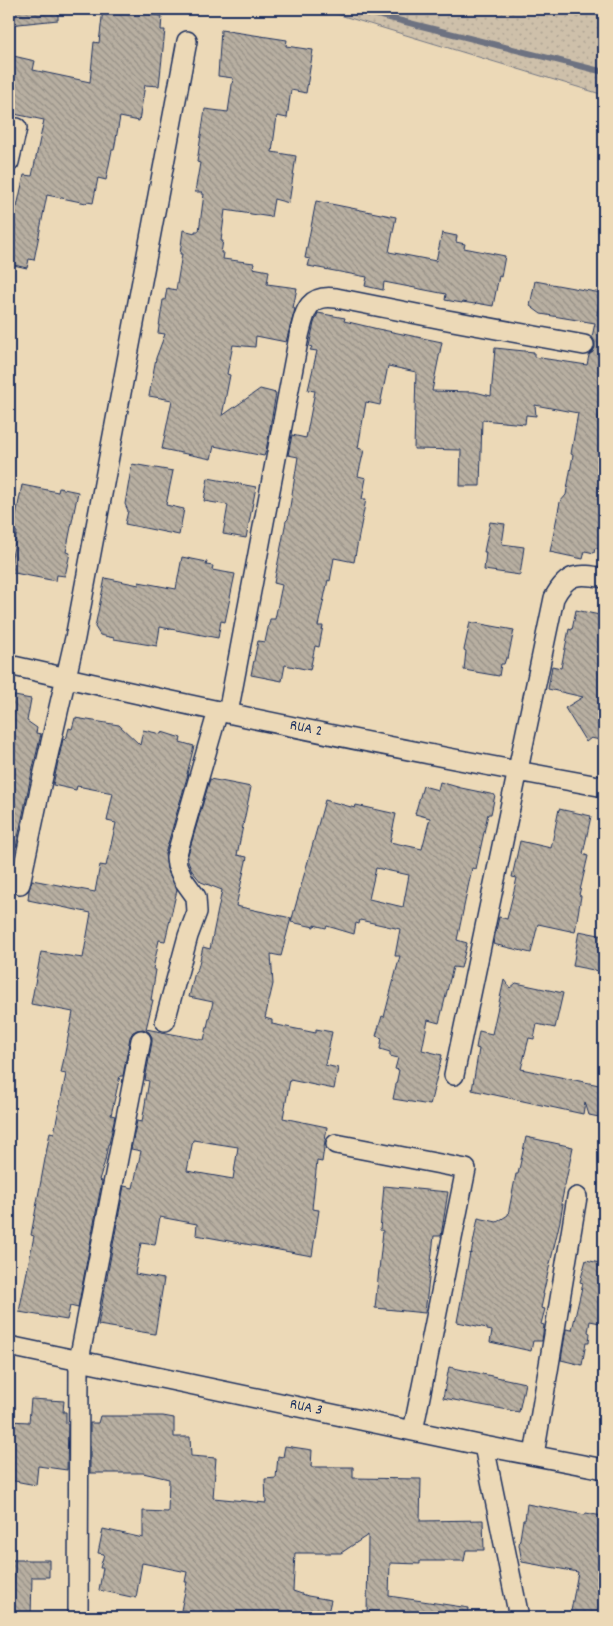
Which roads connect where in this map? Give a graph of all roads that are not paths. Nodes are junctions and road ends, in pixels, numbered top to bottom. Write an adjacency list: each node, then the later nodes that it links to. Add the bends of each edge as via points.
1 (187, 41): 7 (street)
2 (16, 128): 3 (street)
3 (9, 162)
4 (584, 344): 8 (street, via 336,298 321,297 311,304 298,336)
5 (604, 578): 9 (street, via 575,576 567,579 554,598)
6 (9, 665): 7 (street, RUA 2)
7 (67, 678): 8 (street, RUA 2); 11 (street)
8 (223, 712): 9 (street, RUA 2); 12 (street, via 176,857 183,879 196,897 197,912)
9 (518, 771): 10 (street, RUA 2); 14 (street)
10 (604, 787)
11 (20, 884)
12 (165, 1021)
13 (141, 1040): 18 (street)
14 (454, 1075)
15 (336, 1144): 19 (street, via 466,1169)
16 (577, 1197): 21 (street)
17 (9, 1346): 18 (street, RUA 3)
18 (79, 1360): 19 (street, RUA 3); 23 (street)
19 (413, 1431): 20 (street, RUA 3)
20 (484, 1446): 21 (street, RUA 3); 24 (street)
21 (534, 1455): 22 (street, RUA 3)
22 (604, 1469)
23 (78, 1617)
24 (518, 1617)

